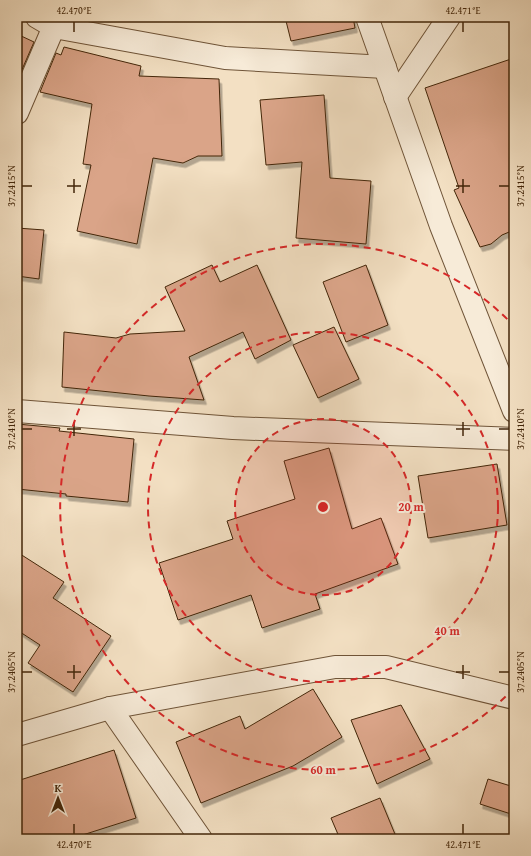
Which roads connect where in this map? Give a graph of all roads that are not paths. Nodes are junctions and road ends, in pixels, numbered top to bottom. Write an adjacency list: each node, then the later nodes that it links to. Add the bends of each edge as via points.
1 (367, 17): 4 (street)
2 (449, 17): 5 (street)
3 (50, 20): 4 (street, via 225,58); 6 (street)
4 (385, 67): 5 (street)
5 (396, 97): 8 (street, via 441,226)
6 (17, 112)
7 (17, 411): 9 (street, via 233,428)
8 (514, 411)
9 (514, 439)
10 (514, 698): 11 (street, via 386,667 335,666)
11 (110, 708): 12 (street); 13 (street)
12 (17, 735)
13 (201, 839)

